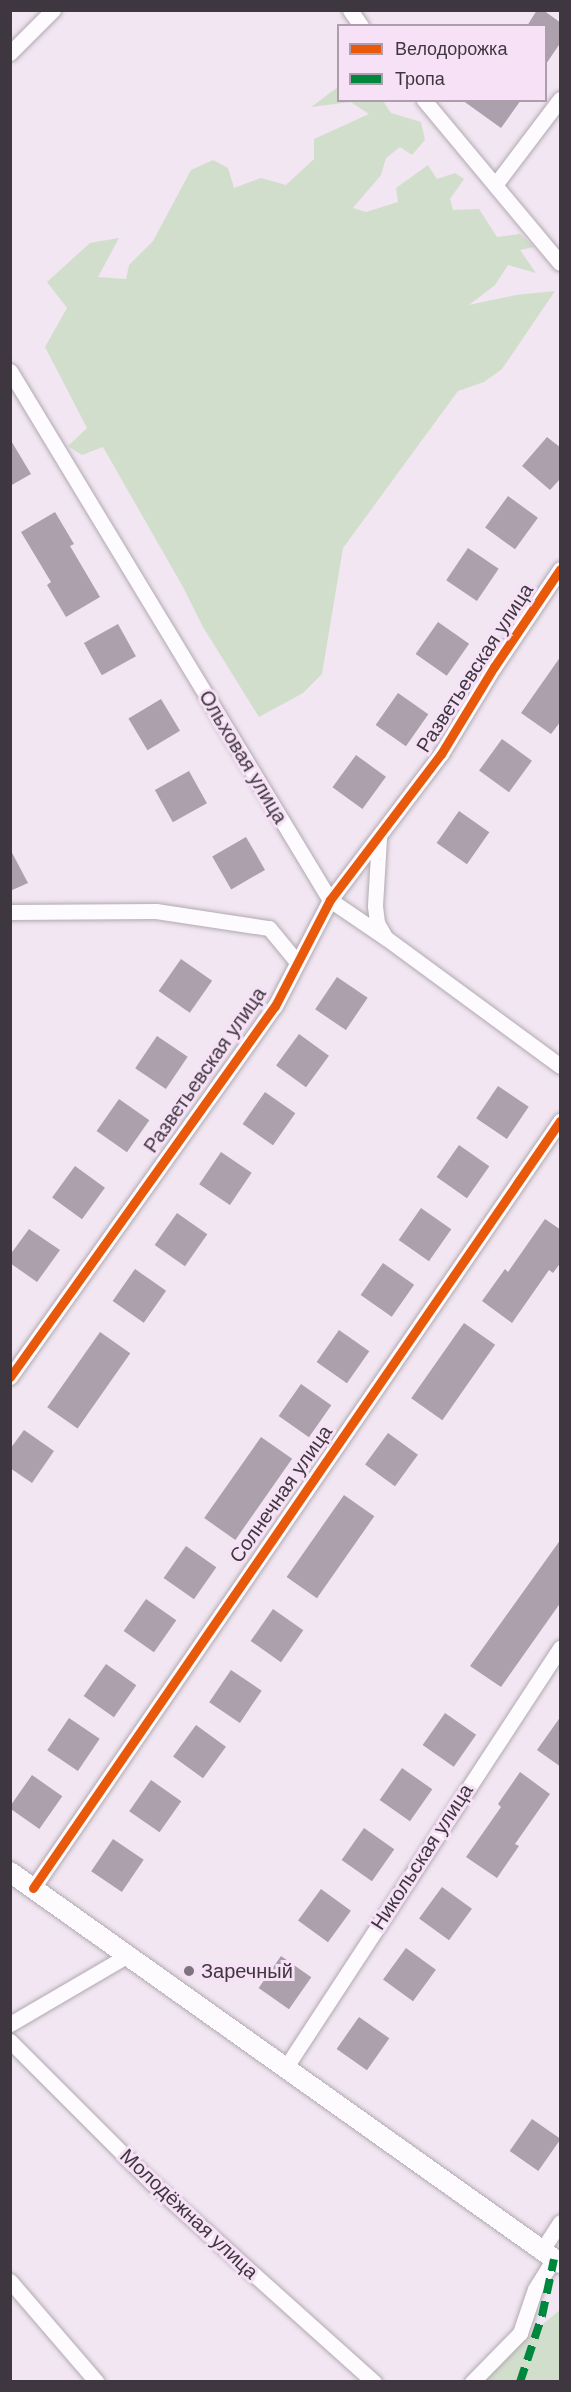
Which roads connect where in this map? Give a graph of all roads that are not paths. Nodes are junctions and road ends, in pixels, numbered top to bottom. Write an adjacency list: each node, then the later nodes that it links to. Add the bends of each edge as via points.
1 (53, 10): 4 (street)
2 (350, 10): 3 (street)
3 (360, 24)
4 (10, 53)
5 (561, 99): 7 (street)
6 (426, 102): 7 (street)
7 (495, 185): 8 (street)
8 (561, 263)
9 (10, 371): 12 (street, Ольховая улица)
10 (561, 569): 11 (street, Разветьевская улица, via 441,754)
11 (379, 838): 12 (street, Разветьевская улица); 14 (street, via 375,906 377,923)
12 (330, 900): 14 (street, Ольховая улица); 15 (street, Разветьевская улица)
13 (10, 912): 15 (street, via 156,911 269,928)
14 (386, 938): 16 (street, Ольховая улица)
15 (297, 962): 18 (street, Разветьевская улица, via 275,1006)
16 (561, 1066)
17 (561, 1121): 21 (street, Солнечная улица)
18 (10, 1377)
19 (561, 1648): 25 (street, Никольская улица)
20 (10, 1872): 21 (street)
21 (33, 1888): 22 (street)
22 (128, 1955): 23 (street); 25 (street)
23 (10, 2024)
24 (10, 2041): 30 (street, Молодёжная улица, via 151,2182)
25 (285, 2067): 27 (street)
26 (561, 2222): 27 (street)
27 (552, 2257): 31 (street, via 520,2333)
28 (10, 2281): 29 (street)
29 (97, 2382)
30 (374, 2382)
31 (472, 2382)

